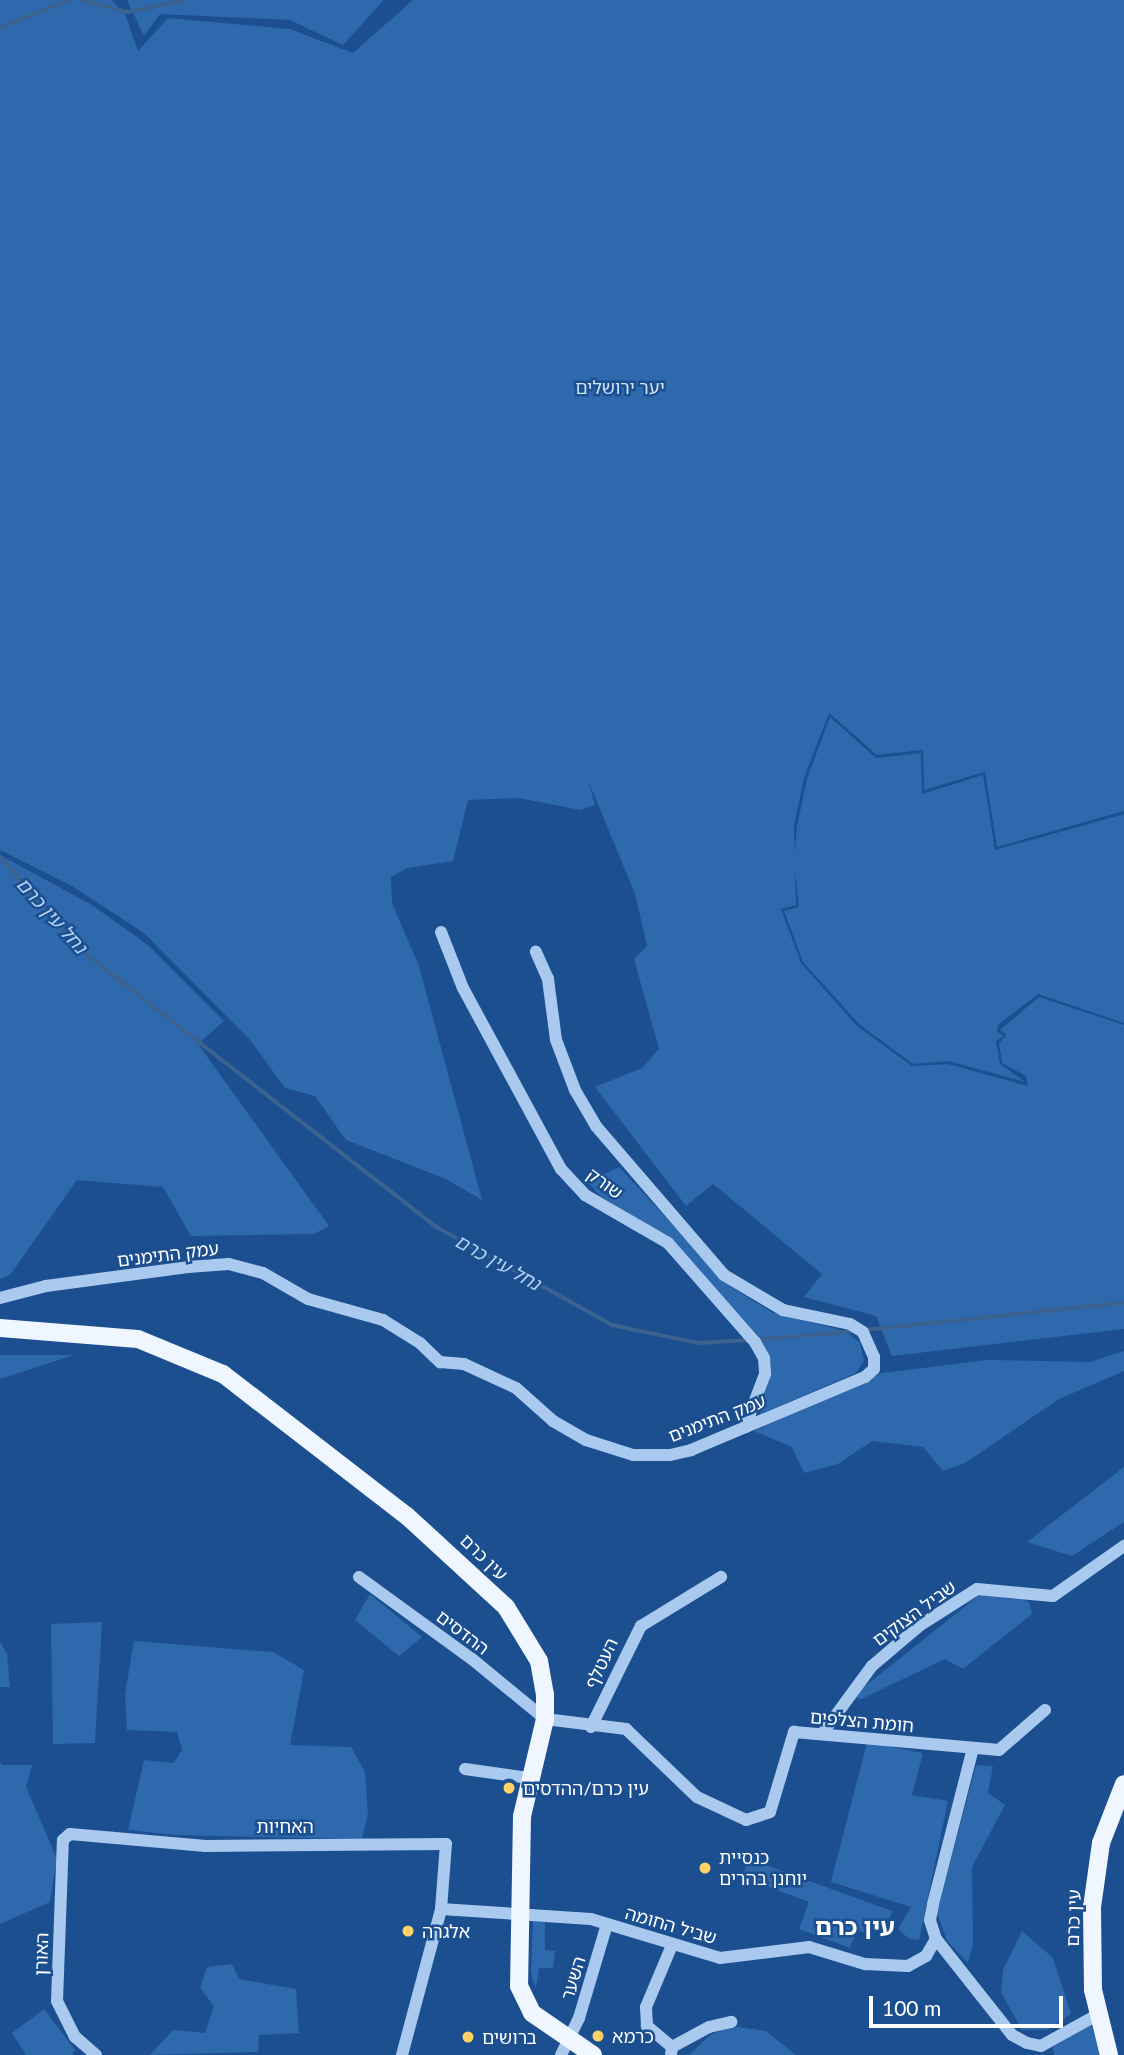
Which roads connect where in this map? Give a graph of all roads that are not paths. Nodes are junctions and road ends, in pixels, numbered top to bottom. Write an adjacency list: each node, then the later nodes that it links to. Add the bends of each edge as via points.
1 (441, 932): 5 (street, שורק, via 463,988 561,1169 585,1195 668,1243 755,1342 764,1358 765,1374)
2 (536, 952): 5 (street, עמק התימנים, via 548,979 556,1040 575,1090 596,1126 691,1240 724,1275 757,1297 783,1310 850,1324 873,1345 874,1369 864,1377)
3 (0, 1298): 5 (street, עמק התימנים, via 46,1286 229,1264 263,1273 308,1298 383,1320 440,1362 464,1364 516,1388 553,1421 613,1450 670,1455)
4 (0, 1328): 10 (main road, עין כרם, via 138,1339 223,1374 407,1516 506,1607 539,1661)
5 (745, 1427)
6 (1124, 1546): 12 (street, שביל הצוקים, via 1053,1596 977,1589 919,1626 873,1666)
7 (359, 1577): 10 (street, ההדסים)
8 (721, 1577): 11 (street, העטלף, via 640,1626)
9 (1045, 1710): 13 (street, חומת הצלפים, via 1009,1745 999,1750)
10 (545, 1719): 11 (street, חומת הצלפים); 15 (main road, עין כרם)
11 (591, 1727): 12 (street, חומת הצלפים, via 605,1725 638,1735 697,1797 746,1820 770,1812 794,1732)
12 (822, 1734): 13 (street, חומת הצלפים)
13 (973, 1748): 21 (street, via 931,1912)
14 (465, 1769): 15 (street)
15 (528, 1778): 19 (main road, עין כרם, via 522,1816)
16 (1124, 1784): 23 (main road, עין כרם, via 1111,1811 1096,1871 1092,1907)
17 (62, 1840): 18 (street, האחיות, via 70,1834 205,1846 446,1844); 27 (street, האורן, via 57,2001 75,2037)
18 (441, 1909): 19 (street); 28 (street, האחיות)
19 (520, 1917): 20 (street, שביל החומה, via 591,1919); 25 (main road, עין כרם, via 519,1971 524,1999)
20 (607, 1924): 22 (street, שביל החומה); 25 (street, השער, via 579,2018)
21 (936, 1939): 22 (street, שביל החומה, via 926,1956 892,1968 809,1947 720,1958); 23 (street, via 1012,2035 1027,2043 1041,2046)
22 (672, 1945): 26 (street, via 646,2007 647,2026)
23 (1097, 2015): 30 (main road, עין כרם)
24 (731, 2022): 26 (street, via 709,2026)
25 (564, 2047): 29 (main road, עין כרם)
26 (672, 2051)
27 (96, 2055)
28 (402, 2055)
29 (593, 2055)
30 (1109, 2055)

